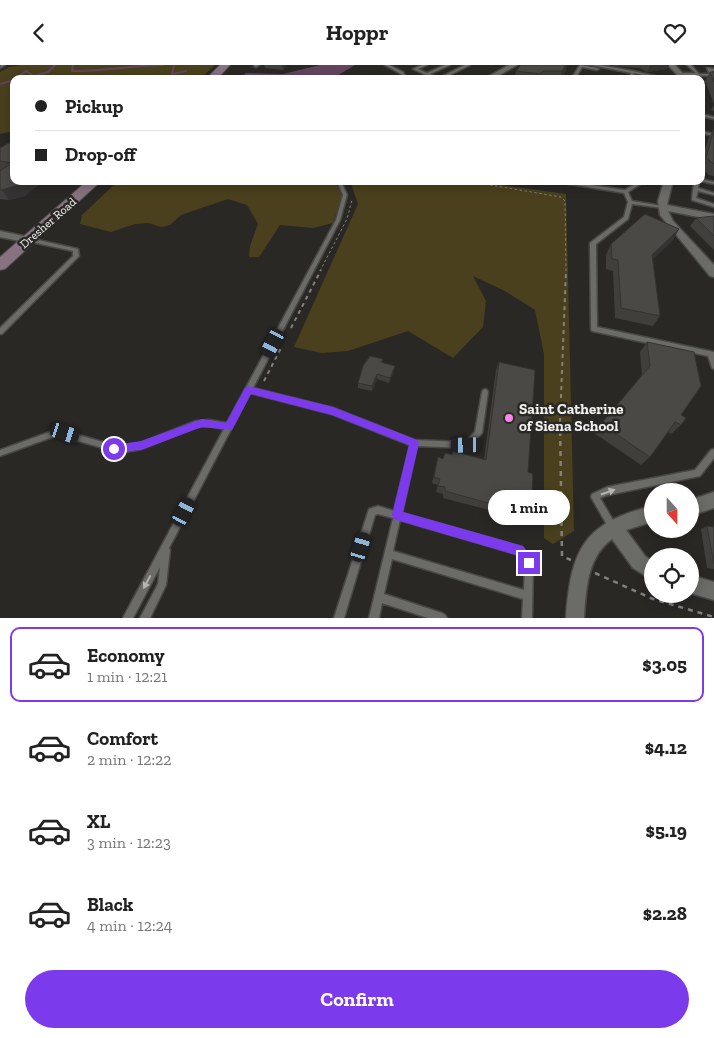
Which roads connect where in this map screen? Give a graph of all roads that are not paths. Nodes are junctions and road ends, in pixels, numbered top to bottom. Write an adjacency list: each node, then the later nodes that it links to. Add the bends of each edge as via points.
1 (225, 65): 15 (main road)
2 (386, 65): 16 (lane)
3 (425, 65): 13 (lane, via 415,69)
4 (448, 65): 13 (lane)
5 (468, 65): 17 (lane)
6 (514, 65): 18 (street)
7 (594, 65): 10 (lane)
8 (671, 65): 22 (street)
9 (689, 65): 23 (lane)
10 (600, 66): 12 (lane); 19 (lane, via 597,69 581,66)
11 (714, 69): 24 (lane, via 708,69)
12 (633, 72): 14 (lane); 20 (lane)
13 (427, 74)
14 (646, 74): 21 (lane)
15 (214, 75)
16 (403, 75)
17 (447, 75)
18 (495, 75)
19 (575, 75)
20 (632, 75)
21 (650, 75)
22 (681, 75)
23 (699, 75): 24 (lane)
24 (714, 75)
25 (91, 185): 39 (main road, Dresher Road)
26 (341, 185): 45 (lane, via 345,195 338,220)
27 (580, 185): 32 (lane)
28 (637, 185): 32 (lane)
29 (668, 185): 36 (street)
30 (696, 185): 31 (lane)
31 (695, 189): 33 (lane); 35 (lane, via 694,199)
32 (626, 192): 34 (lane)
33 (714, 194)
34 (630, 202): 36 (lane); 43 (lane, via 626,218 593,243 594,329)
35 (714, 206)
36 (662, 207): 37 (street); 41 (street, via 666,217 703,256)
37 (714, 217)
38 (0, 234): 39 (street)
39 (29, 240): 40 (main road, Dresher Road); 42 (lane, via 76,250 76,256)
40 (0, 265)
41 (714, 273)
42 (0, 332)
43 (712, 354): 44 (lane)
44 (714, 366)
45 (248, 390): 47 (lane); 48 (lane, via 333,411)
46 (485, 392): 48 (lane, via 478,433 466,445)
47 (228, 427): 50 (lane, via 202,423 141,446 120,450 58,432); 56 (lane)
48 (414, 443): 53 (lane)
49 (714, 452): 55 (lane, one-way to 49, via 596,497 607,491 697,473)
50 (0, 453)
51 (714, 500): 52 (street)
52 (699, 505)
53 (397, 515): 57 (lane); 61 (lane, via 519,550 529,563); 65 (lane, via 378,510 372,512)
54 (644, 516): 55 (street)
55 (613, 527): 58 (street); 69 (street, via 595,543 582,566 576,585)
56 (167, 546): 63 (lane, one-way to 63); 64 (lane, via 162,585)
57 (388, 555): 61 (lane); 62 (lane)
58 (644, 565)
59 (699, 586): 60 (street)
60 (714, 591)
61 (528, 596): 68 (lane)
62 (378, 597): 66 (lane); 67 (lane)
63 (128, 618)
64 (145, 618)
65 (339, 618)
66 (374, 618)
67 (442, 618)
68 (527, 618)
69 (574, 618)

